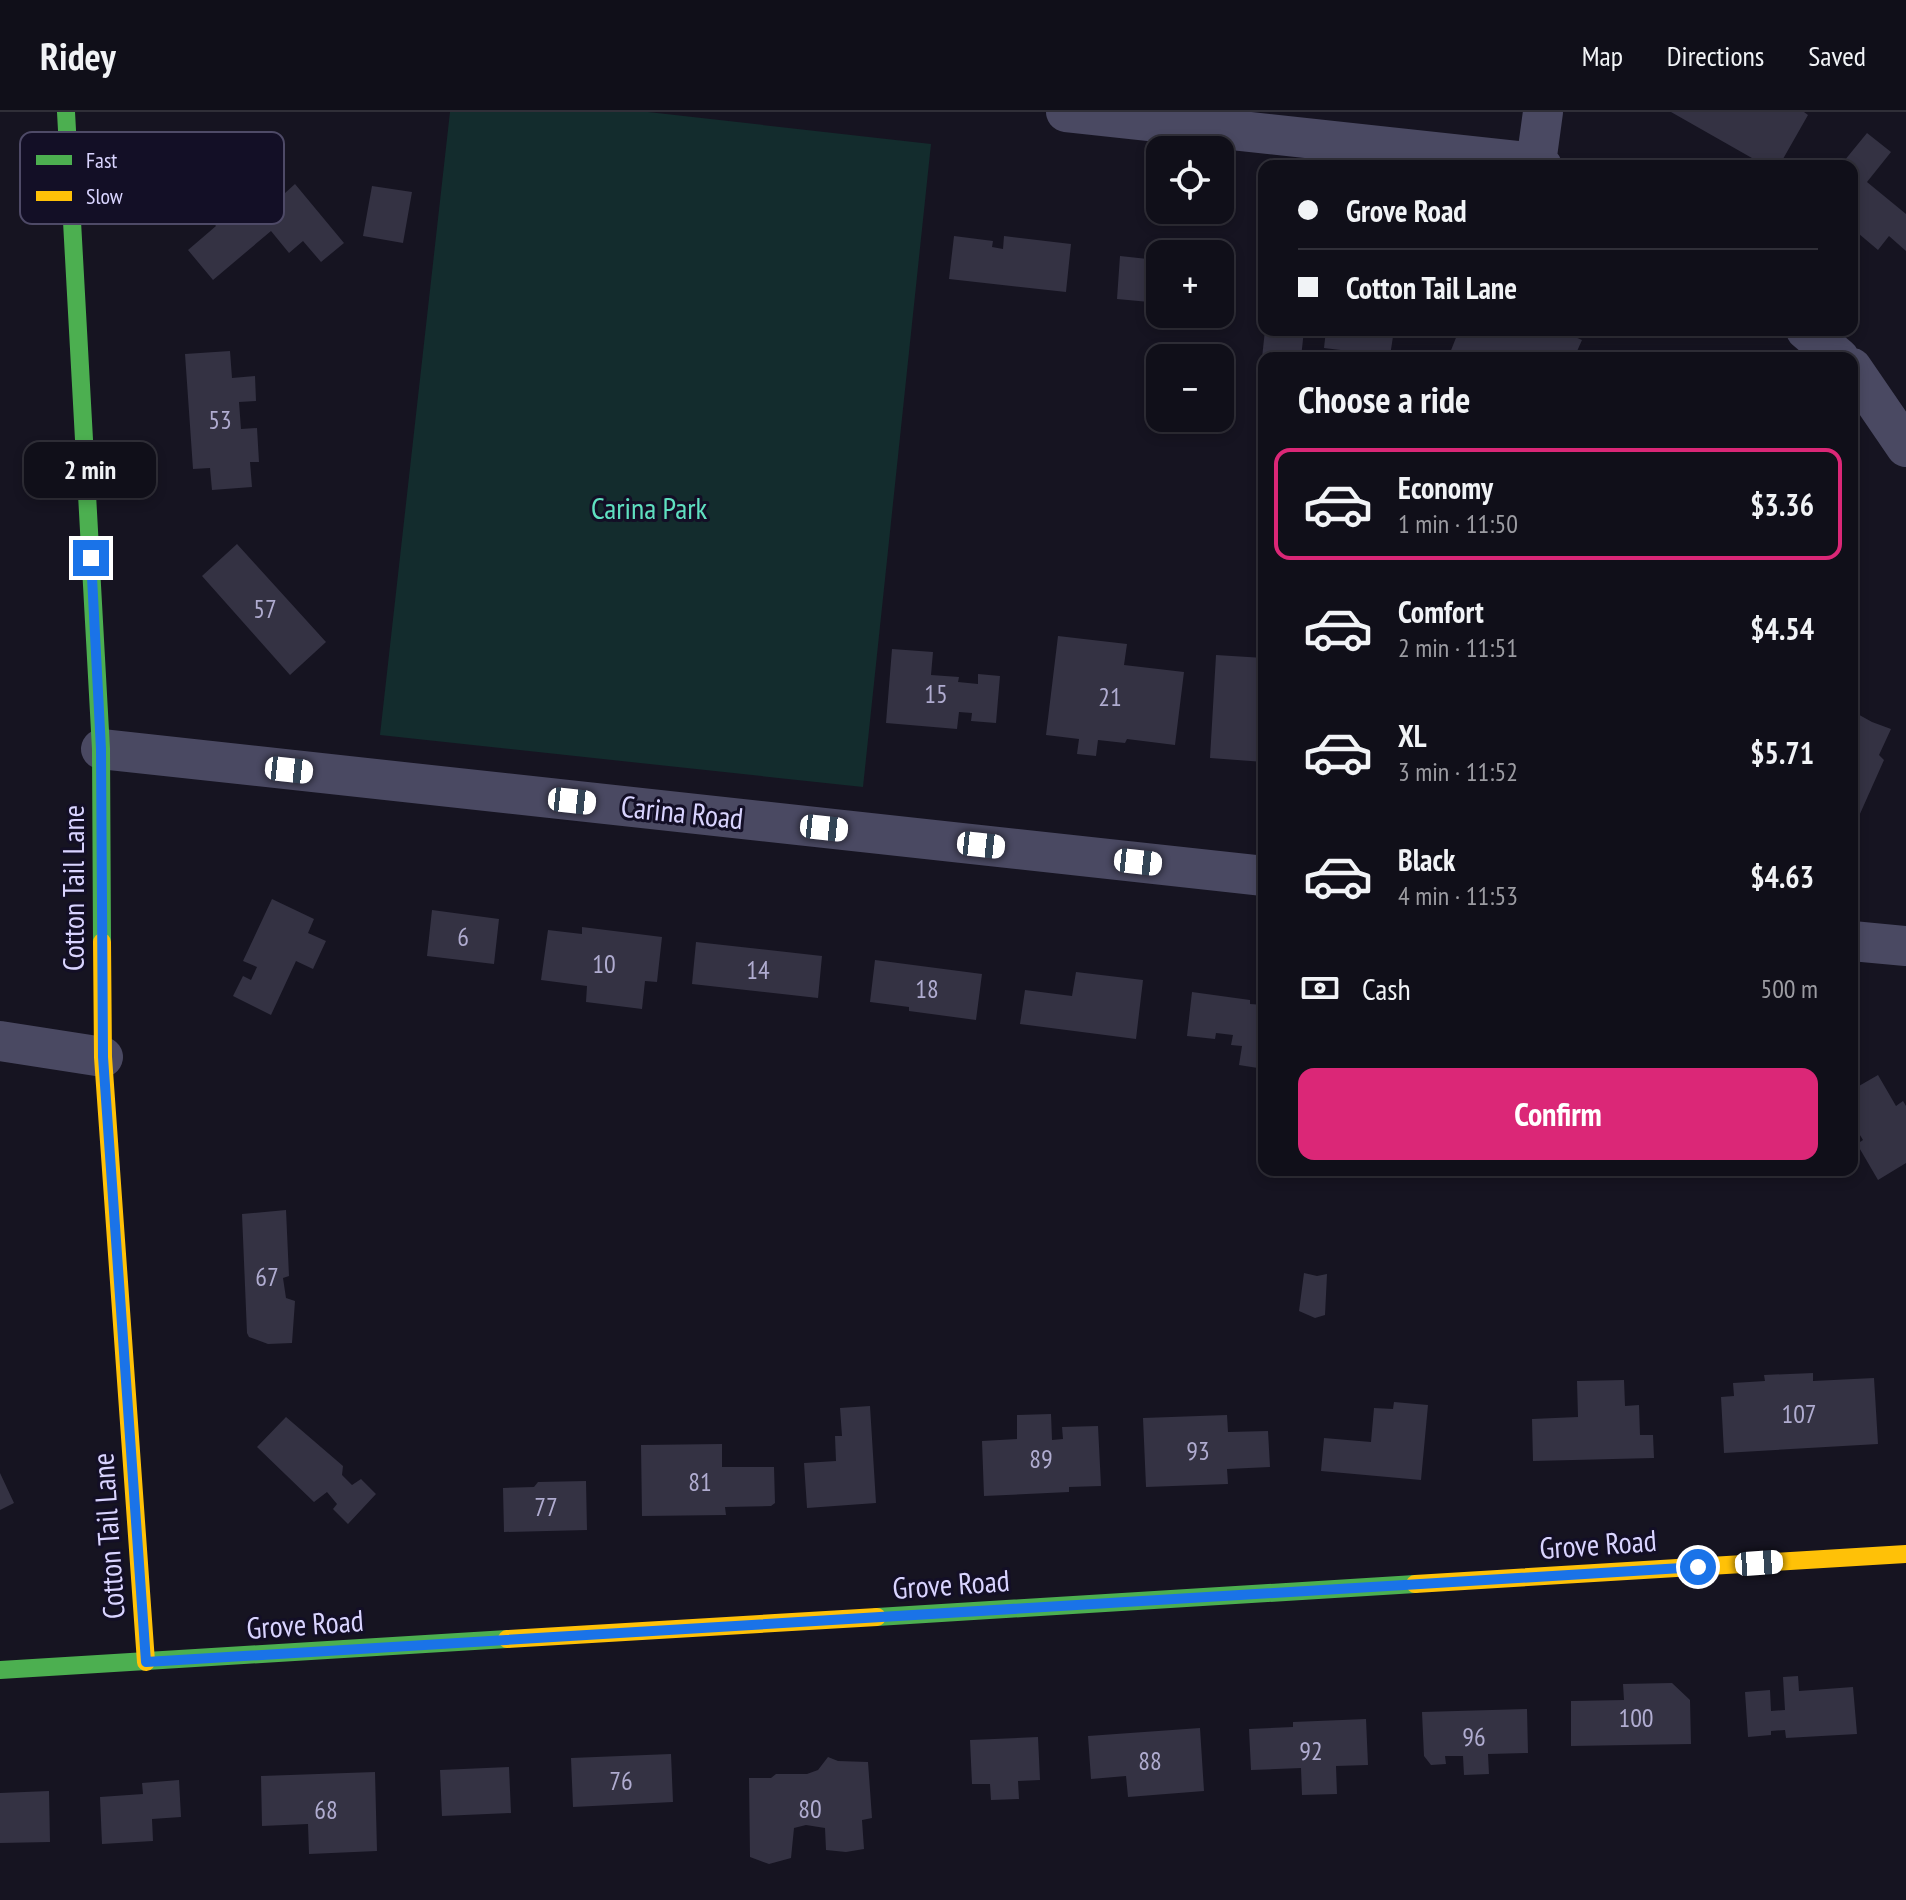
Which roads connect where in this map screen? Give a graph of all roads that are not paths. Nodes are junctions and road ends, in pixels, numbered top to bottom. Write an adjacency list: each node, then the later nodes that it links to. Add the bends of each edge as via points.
1 (66, 112): 4 (street, Cotton Tail Lane)
2 (1066, 112): 5 (street)
3 (1543, 112): 6 (street)
4 (67, 132)
5 (1494, 160)
6 (1539, 160)
7 (72, 224): 12 (street, Cotton Tail Lane)
8 (1813, 336): 9 (street)
9 (1832, 352)
10 (1858, 377): 11 (street)
11 (1906, 447)
12 (101, 749): 13 (street, Carina Road); 17 (street, Cotton Tail Lane)
13 (1258, 875)
14 (1858, 942): 15 (street)
15 (1906, 946)
16 (0, 1041): 17 (street)
17 (103, 1057): 19 (street, Cotton Tail Lane)
18 (1906, 1554): 19 (street, Grove Road)
19 (146, 1662): 20 (street, Grove Road)
20 (0, 1670)

